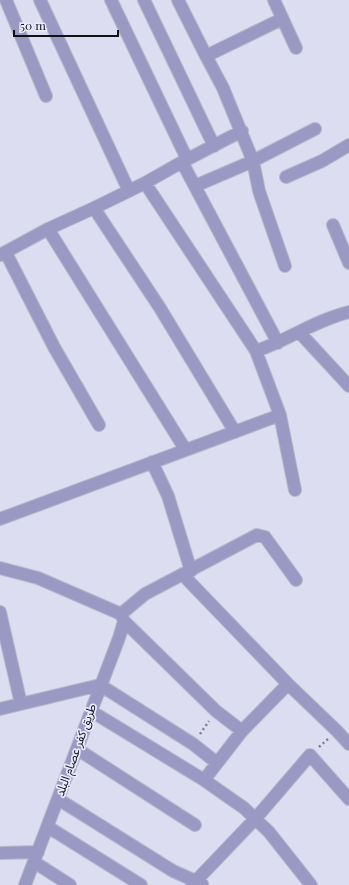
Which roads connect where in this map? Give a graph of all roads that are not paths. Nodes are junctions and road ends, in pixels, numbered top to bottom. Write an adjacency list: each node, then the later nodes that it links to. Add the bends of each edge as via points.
1 (6, 0): 10 (street)
2 (40, 0): 20 (street)
3 (111, 0): 15 (street)
4 (144, 0): 14 (street)
5 (178, 0): 9 (street)
6 (274, 0): 7 (street)
7 (282, 18): 8 (street); 9 (street)
8 (296, 48)
9 (206, 56): 12 (street)
10 (46, 96)
11 (315, 129): 16 (street)
12 (242, 131): 14 (street); 16 (street)
13 (349, 145): 17 (street, via 322,161)
14 (214, 146): 15 (street)
15 (184, 161): 18 (street); 19 (street)
16 (253, 161): 19 (street); 26 (street, via 259,191)
17 (286, 177)
18 (145, 183): 20 (street); 30 (street)
19 (195, 186): 29 (street)
20 (129, 191): 21 (street)
21 (94, 208): 23 (street); 34 (street, via 164,314)
22 (333, 225): 25 (street)
23 (48, 229): 24 (street); 35 (street)
24 (3, 254): 33 (street)
25 (349, 263)
26 (285, 266)
27 (349, 312): 28 (street, via 320,322)
28 (300, 333): 29 (street); 31 (street)
29 (278, 343): 30 (street)
30 (256, 351): 32 (street)
31 (349, 386)
32 (280, 415): 34 (street); 37 (street)
33 (99, 425)
34 (235, 432): 35 (street)
35 (185, 449): 36 (street)
36 (152, 462): 38 (street); 40 (street, via 168,496)
37 (295, 490)
38 (0, 519)
39 (0, 568): 43 (street, via 38,578)
40 (187, 573): 41 (street, via 251,537 262,535); 43 (street, via 145,594); 44 (street)
41 (296, 580)
42 (0, 612): 46 (street)
43 (122, 618): 45 (street, طريق كفر عصام البلد); 49 (street, via 216,711)
44 (288, 684): 49 (street); 50 (street)
45 (100, 685): 46 (street); 48 (street, طريق كفر عصام البلد); 52 (street, via 193,744)
46 (21, 704): 47 (street)
47 (0, 709)
48 (91, 711): 51 (street, طريق كفر عصام البلد); 53 (street)
49 (242, 731): 52 (street)
50 (349, 744)
51 (77, 749): 54 (street, طريق كفر عصام البلد); 57 (street)
52 (216, 763): 53 (street)
53 (204, 780): 56 (street)
54 (58, 799): 58 (street, طريق كفر عصام البلد); 61 (street)
55 (349, 799): 56 (street, via 310,755)
56 (256, 818): 61 (street); 65 (street)
57 (195, 825)
58 (48, 826): 60 (street, طريق كفر عصام البلد); 64 (street)
59 (0, 852): 60 (street)
60 (36, 857): 62 (street, طريق كفر عصام البلد); 63 (street)
61 (198, 884)
62 (25, 885)
63 (70, 885)
64 (141, 885)
65 (311, 885)

